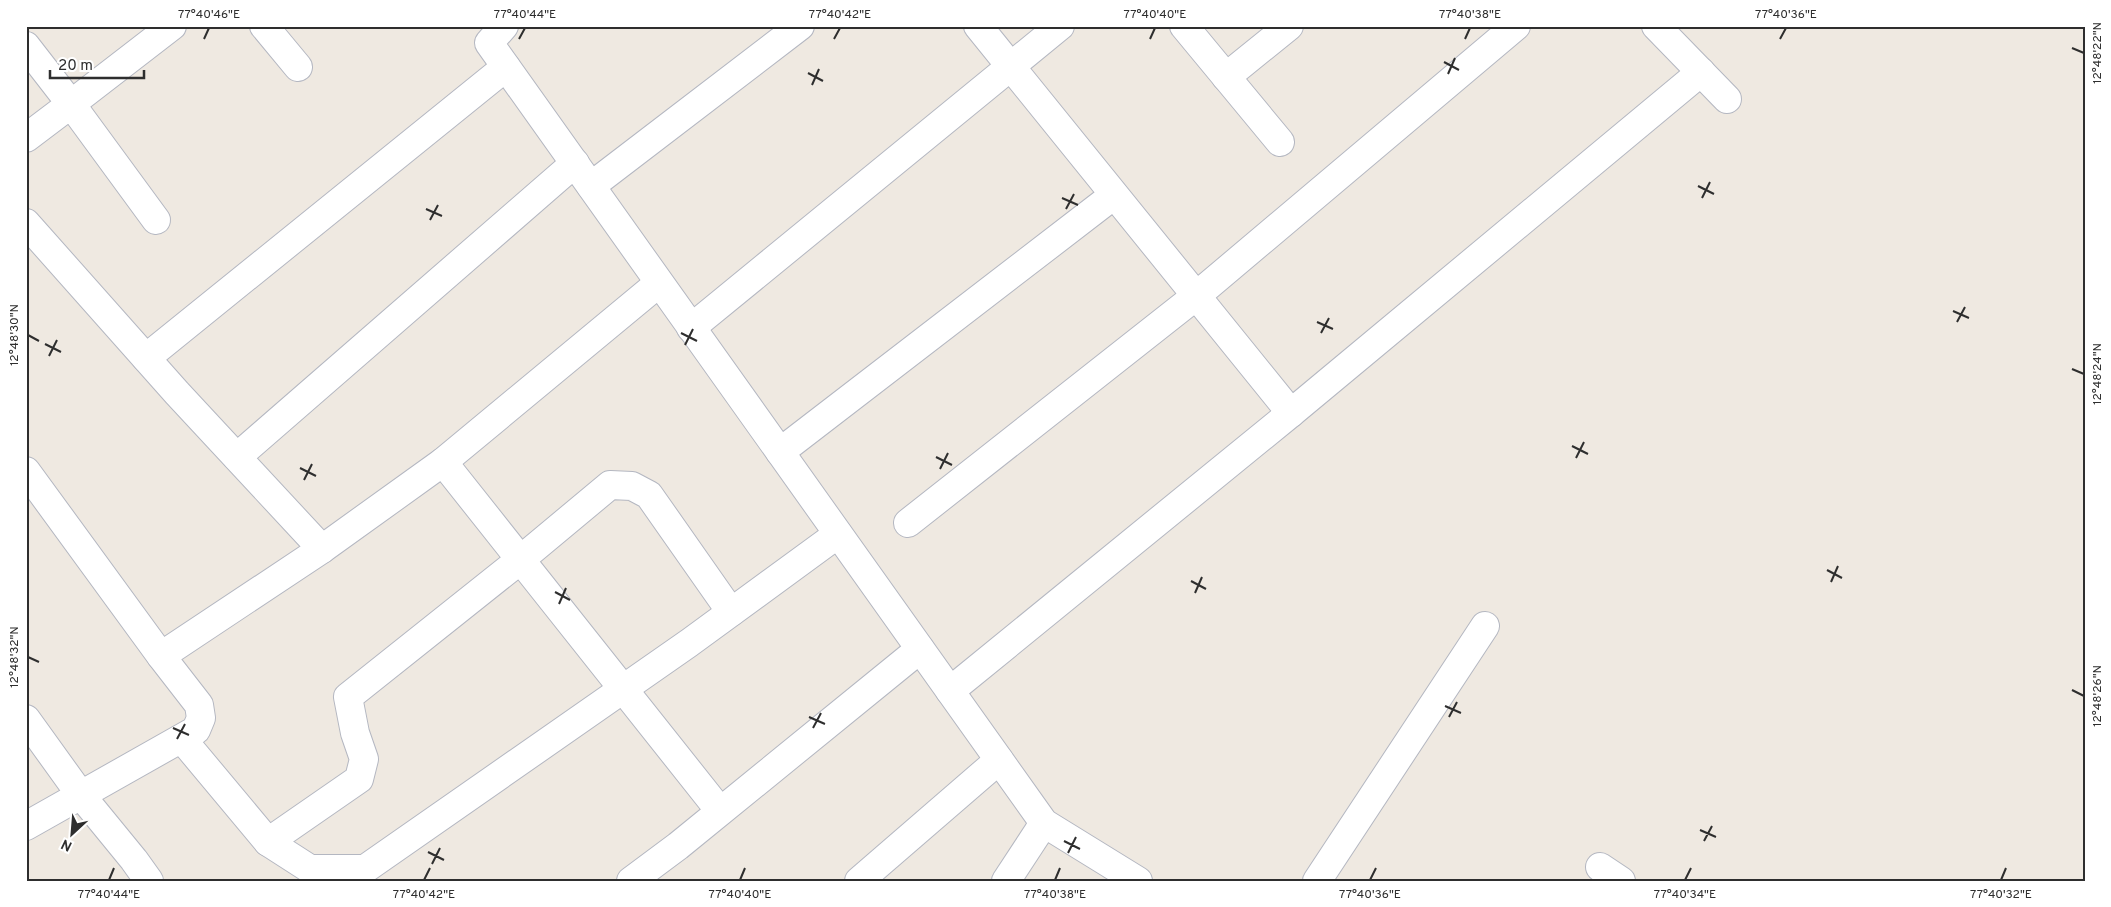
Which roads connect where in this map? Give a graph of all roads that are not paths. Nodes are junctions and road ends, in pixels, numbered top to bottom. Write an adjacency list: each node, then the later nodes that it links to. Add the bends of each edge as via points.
1 (172, 26): 18 (street)
2 (264, 26): 13 (street)
3 (504, 26): 14 (street, via 489,43)
4 (800, 26): 22 (street)
5 (978, 26): 12 (street)
6 (1060, 26): 12 (street)
7 (1184, 26): 16 (street)
8 (1290, 26): 16 (street)
9 (1516, 26): 27 (street)
10 (1656, 26): 15 (street)
11 (26, 46): 18 (street)
12 (1010, 66): 23 (street); 28 (street)
13 (298, 67)
14 (506, 67): 21 (street); 29 (street)
15 (1701, 72): 17 (street); 30 (street)
16 (1226, 77): 20 (street)
17 (1727, 100)
18 (71, 104): 19 (street); 24 (street)
19 (26, 138)
20 (1280, 142)
21 (575, 163): 22 (street); 32 (street)
22 (591, 186): 26 (street)
23 (1114, 195): 27 (street); 31 (street)
24 (156, 220)
25 (26, 223): 29 (street)
26 (660, 282): 28 (street); 33 (street)
27 (1196, 296): 30 (street); 35 (street)
28 (691, 328): 31 (street)
29 (146, 358): 32 (street)
30 (1292, 413): 44 (street)
31 (780, 452): 36 (street)
32 (237, 457): 37 (street)
33 (443, 462): 37 (street); 38 (street)
34 (26, 471): 42 (street)
35 (908, 524)
36 (838, 534): 39 (street); 41 (street)
37 (322, 549): 42 (street)
38 (520, 560): 39 (street, via 610,485 632,486 649,495); 43 (street); 52 (street, via 348,697 364,759 359,779)
39 (730, 612): 43 (street)
40 (1485, 626): 59 (street)
41 (920, 649): 44 (street); 49 (street)
42 (160, 656): 46 (street, via 199,705 201,718 196,730)
43 (622, 688): 49 (street); 53 (street, via 365,869)
44 (950, 691): 47 (street)
45 (26, 719): 48 (street)
46 (182, 739): 48 (street); 52 (street)
47 (999, 760): 50 (street); 56 (street)
48 (80, 794): 51 (street); 54 (street)
49 (720, 811): 55 (street)
50 (1044, 823): 57 (street); 58 (street)
51 (26, 826)
52 (268, 842): 53 (street)
53 (314, 875)
54 (149, 881)
55 (631, 881)
56 (859, 881)
57 (1006, 881)
58 (1138, 881)
59 (1316, 881)

